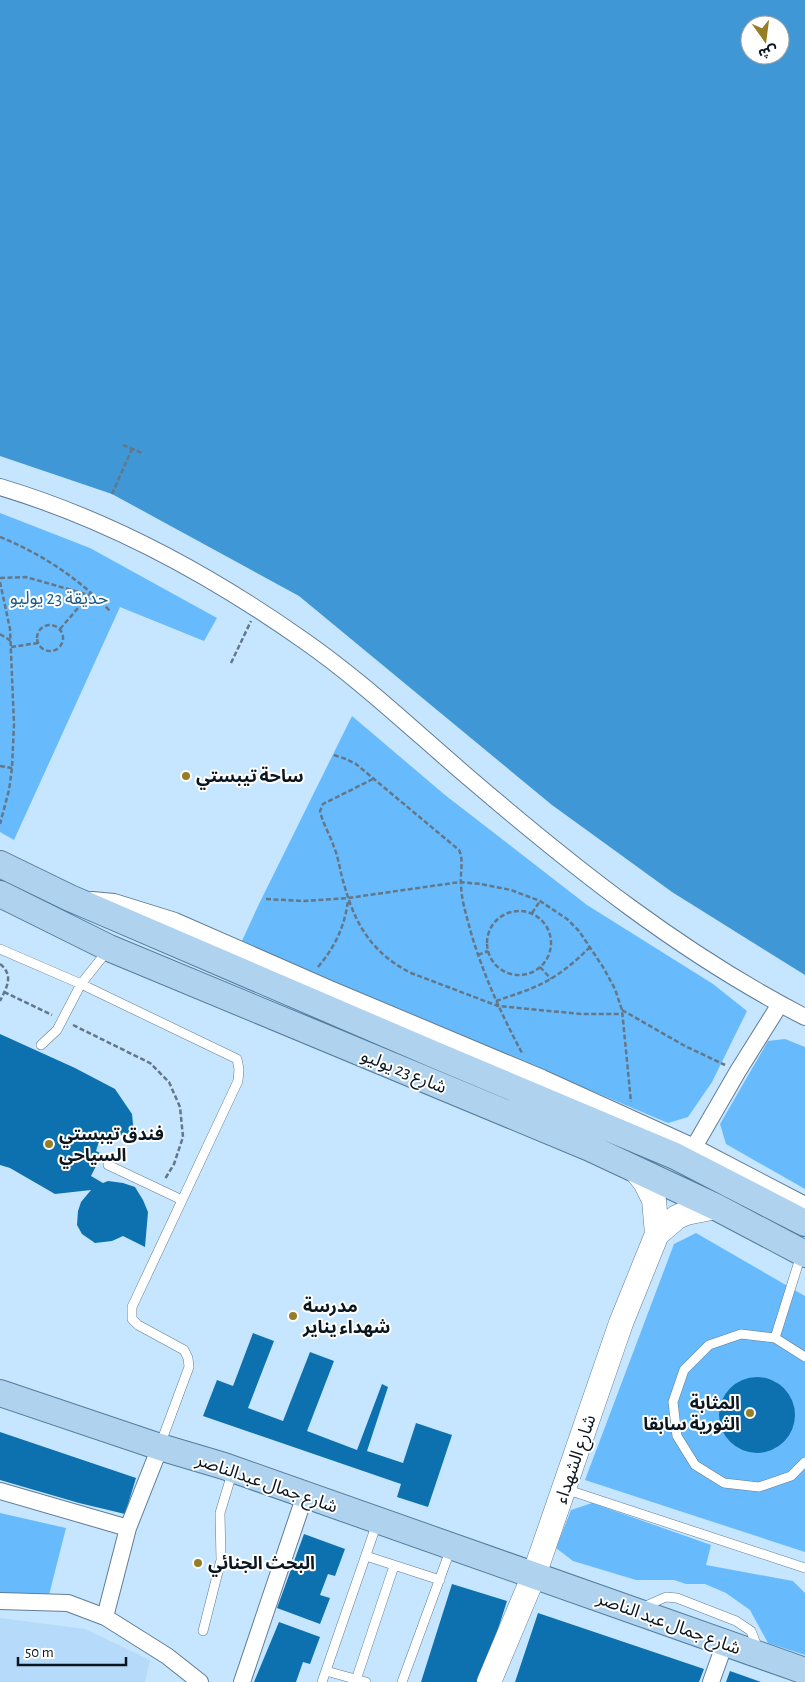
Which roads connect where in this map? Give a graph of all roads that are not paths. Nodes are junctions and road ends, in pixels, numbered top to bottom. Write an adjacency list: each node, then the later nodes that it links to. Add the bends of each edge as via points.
1 (0, 487): 8 (street, via 113,530 256,608 350,676 540,838 644,917)
2 (0, 864): 4 (main road, شارع 23 يوليو)
3 (0, 894): 5 (main road, شارع 23 يوليو)
4 (70, 898): 11 (main road, شارع 23 يوليو); 11 (street, via 114,902 175,921 533,1074)
5 (109, 948): 7 (lane); 14 (main road, شارع 23 يوليو)
6 (0, 949): 7 (lane)
7 (81, 984): 10 (lane, via 57,1030); 15 (lane, via 237,1059 240,1069 238,1081)
8 (780, 1004): 9 (street); 12 (street)
9 (805, 1017)
10 (41, 1045)
11 (550, 1093): 12 (street, via 633,1118); 18 (main road, شارع 23 يوليو)
12 (694, 1147): 16 (street)
13 (108, 1165): 15 (lane)
14 (634, 1168): 17 (main road, شارع 23 يوليو); 19 (street, شارع الشهداء, via 654,1200)
15 (182, 1200): 24 (lane, via 132,1307 132,1319 138,1326 184,1350 188,1358 189,1367)
16 (805, 1205)
17 (716, 1206): 19 (street, شارع الشهداء, via 677,1217); 20 (main road, شارع 23 يوليو)
18 (805, 1223)
19 (657, 1234): 27 (street, شارع الشهداء, via 621,1323)
20 (804, 1253): 21 (lane)
21 (775, 1338): 22 (lane); 25 (lane, via 741,1334 709,1345 684,1370 673,1402 677,1436 695,1465 724,1484 759,1487 791,1476)
22 (805, 1356)
23 (0, 1393): 24 (main road, شارع جمال عبدالناصر)
24 (160, 1447): 26 (main road, شارع جمال عبدالناصر); 31 (street)
25 (805, 1462)
26 (233, 1469): 29 (main road, شارع جمال عبدالناصر); 41 (lane, via 220,1514 221,1560)
27 (564, 1489): 35 (lane); 36 (street, شارع الشهداء)
28 (0, 1490): 31 (street)
29 (305, 1496): 30 (main road, شارع جمال عبدالناصر); 48 (street)
30 (378, 1520): 32 (main road, شارع جمال عبدالناصر); 33 (lane)
31 (128, 1528): 40 (street)
32 (452, 1546): 36 (main road, شارع جمال عبدالناصر); 37 (lane)
33 (366, 1556): 34 (lane); 44 (lane)
34 (394, 1566): 37 (lane); 46 (lane)
35 (805, 1568)
36 (534, 1575): 39 (main road, شارع جمال عبد الناصر); 51 (street, شارع الشهداء)
37 (440, 1580): 50 (lane)
38 (0, 1602): 40 (street, via 68,1603)
39 (634, 1611): 42 (main road, شارع جمال عبد الناصر); 43 (lane, via 666,1597 677,1598 736,1621 751,1631)
40 (105, 1617): 47 (street, via 167,1656)
41 (202, 1631)
42 (725, 1643): 43 (main road, شارع جمال عبد الناصر); 52 (street)
43 (761, 1656): 45 (main road, شارع جمال عبد الناصر)
44 (326, 1671): 46 (lane); 49 (lane)
45 (805, 1671)
46 (361, 1681)
47 (200, 1682)
48 (242, 1682)
49 (322, 1682)
50 (402, 1682)
51 (489, 1682)
52 (711, 1682)

